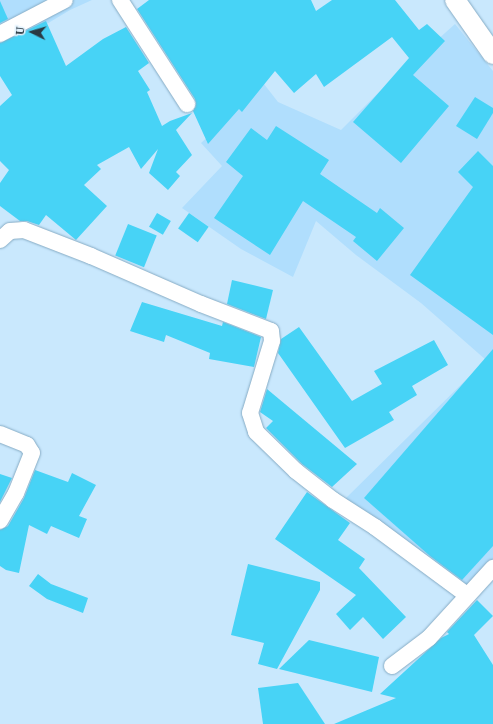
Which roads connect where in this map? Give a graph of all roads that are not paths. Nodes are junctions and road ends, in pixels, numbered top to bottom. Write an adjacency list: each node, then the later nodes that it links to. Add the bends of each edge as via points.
1 (65, 0): 4 (street)
2 (120, 0): 6 (street)
3 (455, 0): 5 (street)
4 (0, 34)
5 (493, 54)
6 (187, 104)
7 (0, 240): 11 (street, via 10,231 24,230 272,331 272,341 250,413 256,432 296,471 333,500)
8 (0, 434): 9 (street, via 27,445 32,453 16,493)
9 (0, 521)
10 (493, 568): 11 (street)
11 (467, 595): 12 (street, via 429,638)
12 (392, 666)

